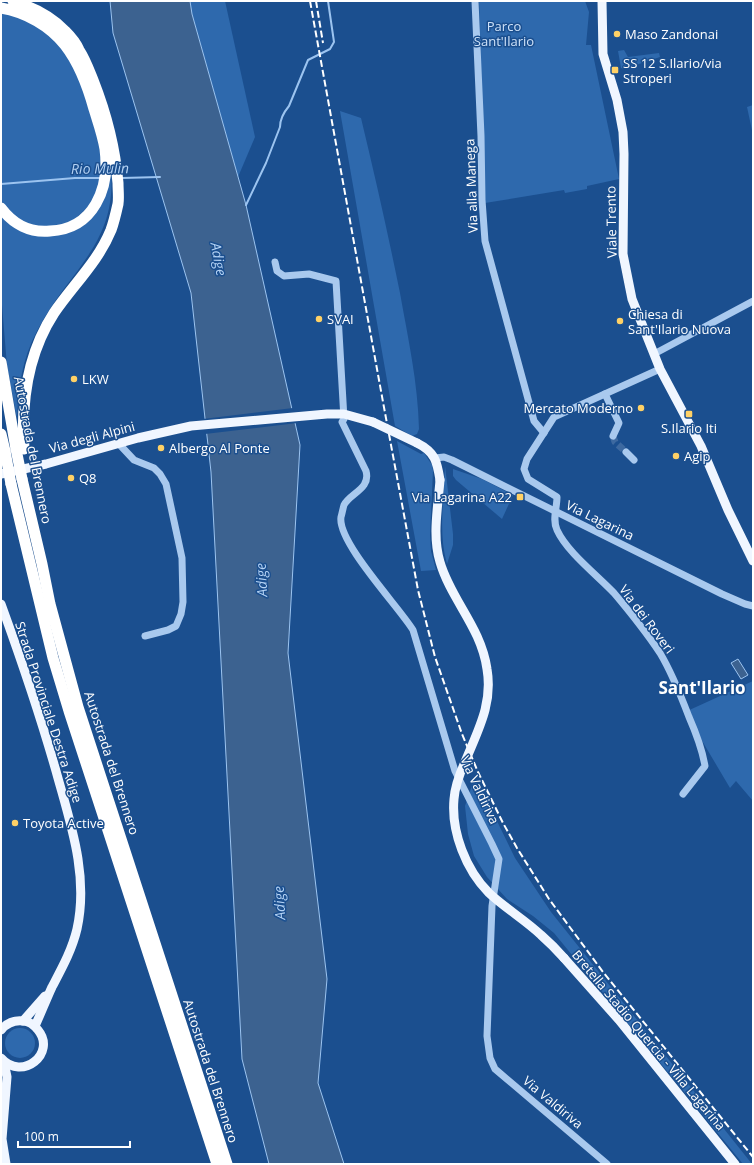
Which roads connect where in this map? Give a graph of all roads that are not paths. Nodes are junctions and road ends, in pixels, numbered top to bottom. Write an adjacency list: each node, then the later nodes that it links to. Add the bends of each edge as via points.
1 (475, 1): 13 (street, Via alla Manega, via 485,241 534,421)
2 (602, 1): 8 (main road, Viale Trento, via 603,54 617,100 623,132 623,254 632,299)
3 (7, 6): 4 (highway, via 34,9 53,20 80,50 108,127)
4 (111, 167): 5 (highway, via 97,204 90,214 69,228 45,232 27,228 11,219); 17 (highway, via 118,185 118,203 111,230 101,251 54,313 37,345 29,371 22,429)
5 (1, 208)
6 (275, 262): 12 (street, via 277,271 284,276 309,274 336,281)
7 (753, 302): 8 (street)
8 (654, 354): 10 (main road, Viale Trento)
9 (1, 362): 17 (highway, Autostrada del Brennero)
10 (660, 369): 11 (street); 23 (main road, Viale Trento, via 701,446)
11 (605, 394): 13 (street, via 554,417); 15 (street, via 619,423)
12 (344, 414): 16 (main road, Via degli Alpini, via 312,414 191,426); 19 (main road, Via degli Alpini, bridge, via 373,422 417,443); 38 (street, Via Valdiriva, via 343,426 368,476 362,487 345,504 341,519 343,527 372,578 413,630 456,771 498,859 489,960 487,1036 490,1058 495,1068)
13 (544, 433): 22 (street, via 527,459 524,469 528,479 557,497)
14 (1, 434): 17 (highway, Autostrada del Brennero)
15 (613, 436)
16 (119, 444): 21 (main road, Via degli Alpini); 26 (street, via 134,460 154,468 164,480 181,549 181,614 176,626)
17 (15, 449): 36 (highway, Autostrada del Brennero, bridge, via 11,484 53,658); 37 (highway, Autostrada del Brennero, bridge, via 25,478 50,604 78,706)
18 (626, 452): 20 (street)
19 (435, 458): 22 (street, Via Lagarina, via 452,460); 39 (main road, Bretella Stadio Quercia - Villa Lagarina, bridge, via 440,480 436,531 439,560 450,587 482,646 488,683 487,705 455,790 455,828 470,869 489,892 540,934 564,958 619,1020)
20 (634, 460)
21 (1, 474)
22 (556, 512): 25 (street, Via Lagarina, via 722,594); 27 (street, Via dei Roveri, via 554,517 558,532 639,625 660,654 682,699 702,749 705,766)
23 (753, 561)
24 (1, 604): 28 (main road, Strada Provinciale Destra Adige, via 49,749 74,835 80,878 81,901 71,951)
25 (753, 606)
26 (145, 636)
27 (683, 794)
28 (51, 989): 29 (main road, Strada Provinciale Destra Adige); 30 (main road, Strada Provinciale Destra Adige)
29 (23, 1021): 30 (main road); 31 (main road, via 10,1023)
30 (35, 1026): 33 (main road, via 43,1039 41,1054 31,1065)
31 (1, 1030)
32 (2, 1060): 33 (main road); 34 (main road, via 7,1077)
33 (16, 1067): 34 (main road)
34 (4, 1121): 35 (main road, via 2,1139)
35 (6, 1164)
36 (218, 1164)
37 (227, 1164)
38 (607, 1164)
39 (735, 1164)

